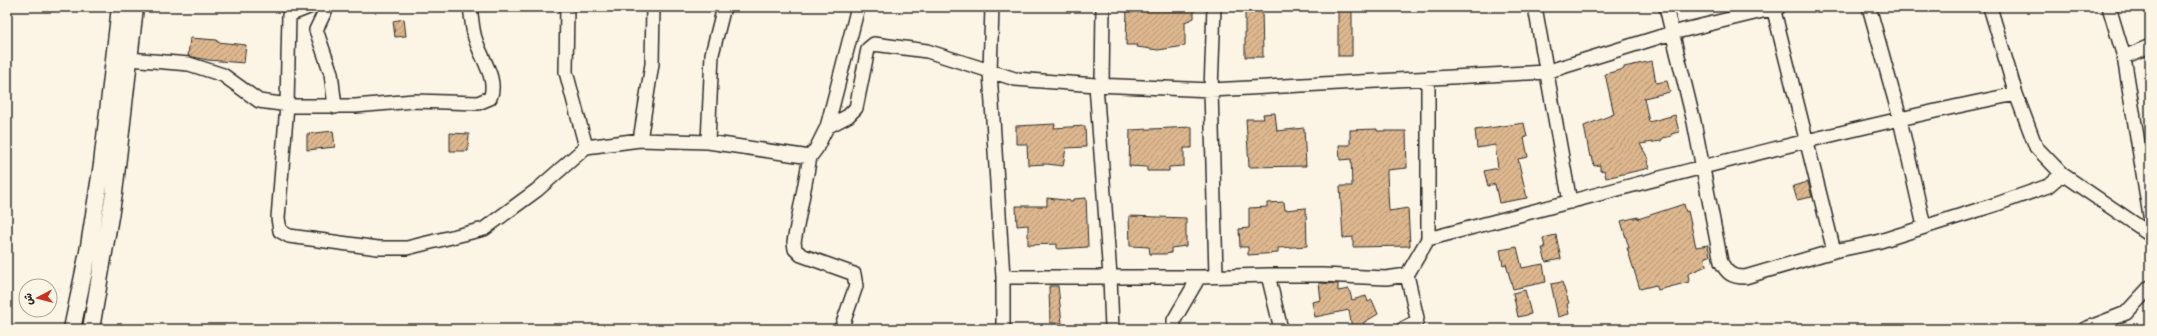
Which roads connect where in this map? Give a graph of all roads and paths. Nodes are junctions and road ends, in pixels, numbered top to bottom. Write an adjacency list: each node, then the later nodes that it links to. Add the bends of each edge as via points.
1 (120, 7): 53 (street, via 102,164)
2 (135, 7): 22 (street)
3 (309, 7): 29 (street, via 289,15)
4 (327, 7): 30 (street, via 316,30 331,73)
5 (470, 7): 30 (street, via 476,40 492,83 493,92 490,98 478,104 414,101)
6 (567, 7): 36 (street, via 566,72)
7 (653, 7): 33 (street, via 652,64)
8 (724, 7): 35 (street, via 712,54)
9 (858, 7): 32 (street)
10 (992, 7): 23 (street)
11 (1103, 7): 26 (street)
12 (1214, 7): 27 (street)
13 (1535, 7): 24 (street)
14 (1666, 7): 19 (street)
15 (1868, 7): 31 (street)
16 (1990, 7): 28 (street)
17 (2109, 7): 21 (street)
18 (1775, 8): 19 (street); 34 (street)
19 (1672, 33): 24 (street); 38 (street, via 1694,122)
20 (2150, 46): 21 (street)
21 (2124, 57): 41 (street)
22 (129, 59): 29 (street, via 189,64 223,76 259,100); 54 (street, via 114,193)
23 (990, 72): 26 (street, via 1015,79); 32 (street, via 927,51 874,44 868,49 856,108 848,116); 50 (street)
24 (1546, 72): 25 (street); 40 (street)
25 (1428, 78): 27 (street); 44 (street)
26 (1099, 85): 27 (street); 49 (street)
27 (1212, 90): 46 (street)
28 (2016, 94): 31 (street); 39 (street, via 2036,147)
29 (287, 105): 30 (street); 36 (street, via 278,218 280,230 296,237 378,248 407,248 484,229 537,190)
30 (334, 107)
31 (1899, 118): 34 (street); 42 (street)
32 (827, 127): 37 (street)
33 (640, 140): 35 (street); 36 (street)
34 (1805, 141): 38 (street); 45 (street)
35 (708, 142): 37 (street)
36 (586, 147)
37 (810, 157): 55 (street, via 794,242 795,249 801,254 854,274 856,286)
38 (1702, 167): 40 (street); 45 (street, via 1721,262 1727,272 1734,277 1745,277)
39 (2062, 174): 42 (street, via 2048,186 2033,192); 43 (street)
40 (1570, 202): 44 (street)
41 (2150, 216)
42 (1924, 226): 45 (street, via 1877,242)
43 (2150, 234)
44 (1428, 239): 48 (street)
45 (1834, 251)
46 (1216, 275): 47 (street); 51 (street)
47 (1268, 275): 48 (street, via 1386,278); 59 (street)
48 (1407, 275): 60 (street, via 1417,318 1416,322)
49 (1110, 276): 50 (street); 51 (street); 57 (street)
50 (1003, 277): 56 (street)
51 (1199, 277): 58 (street, via 1174,320)
52 (2150, 287): 61 (street, via 2126,313)
53 (72, 329)
54 (91, 329)
55 (841, 329)
56 (1003, 329)
57 (1112, 329)
58 (1174, 329)
59 (1281, 329)
60 (1403, 329)
61 (2085, 329)

